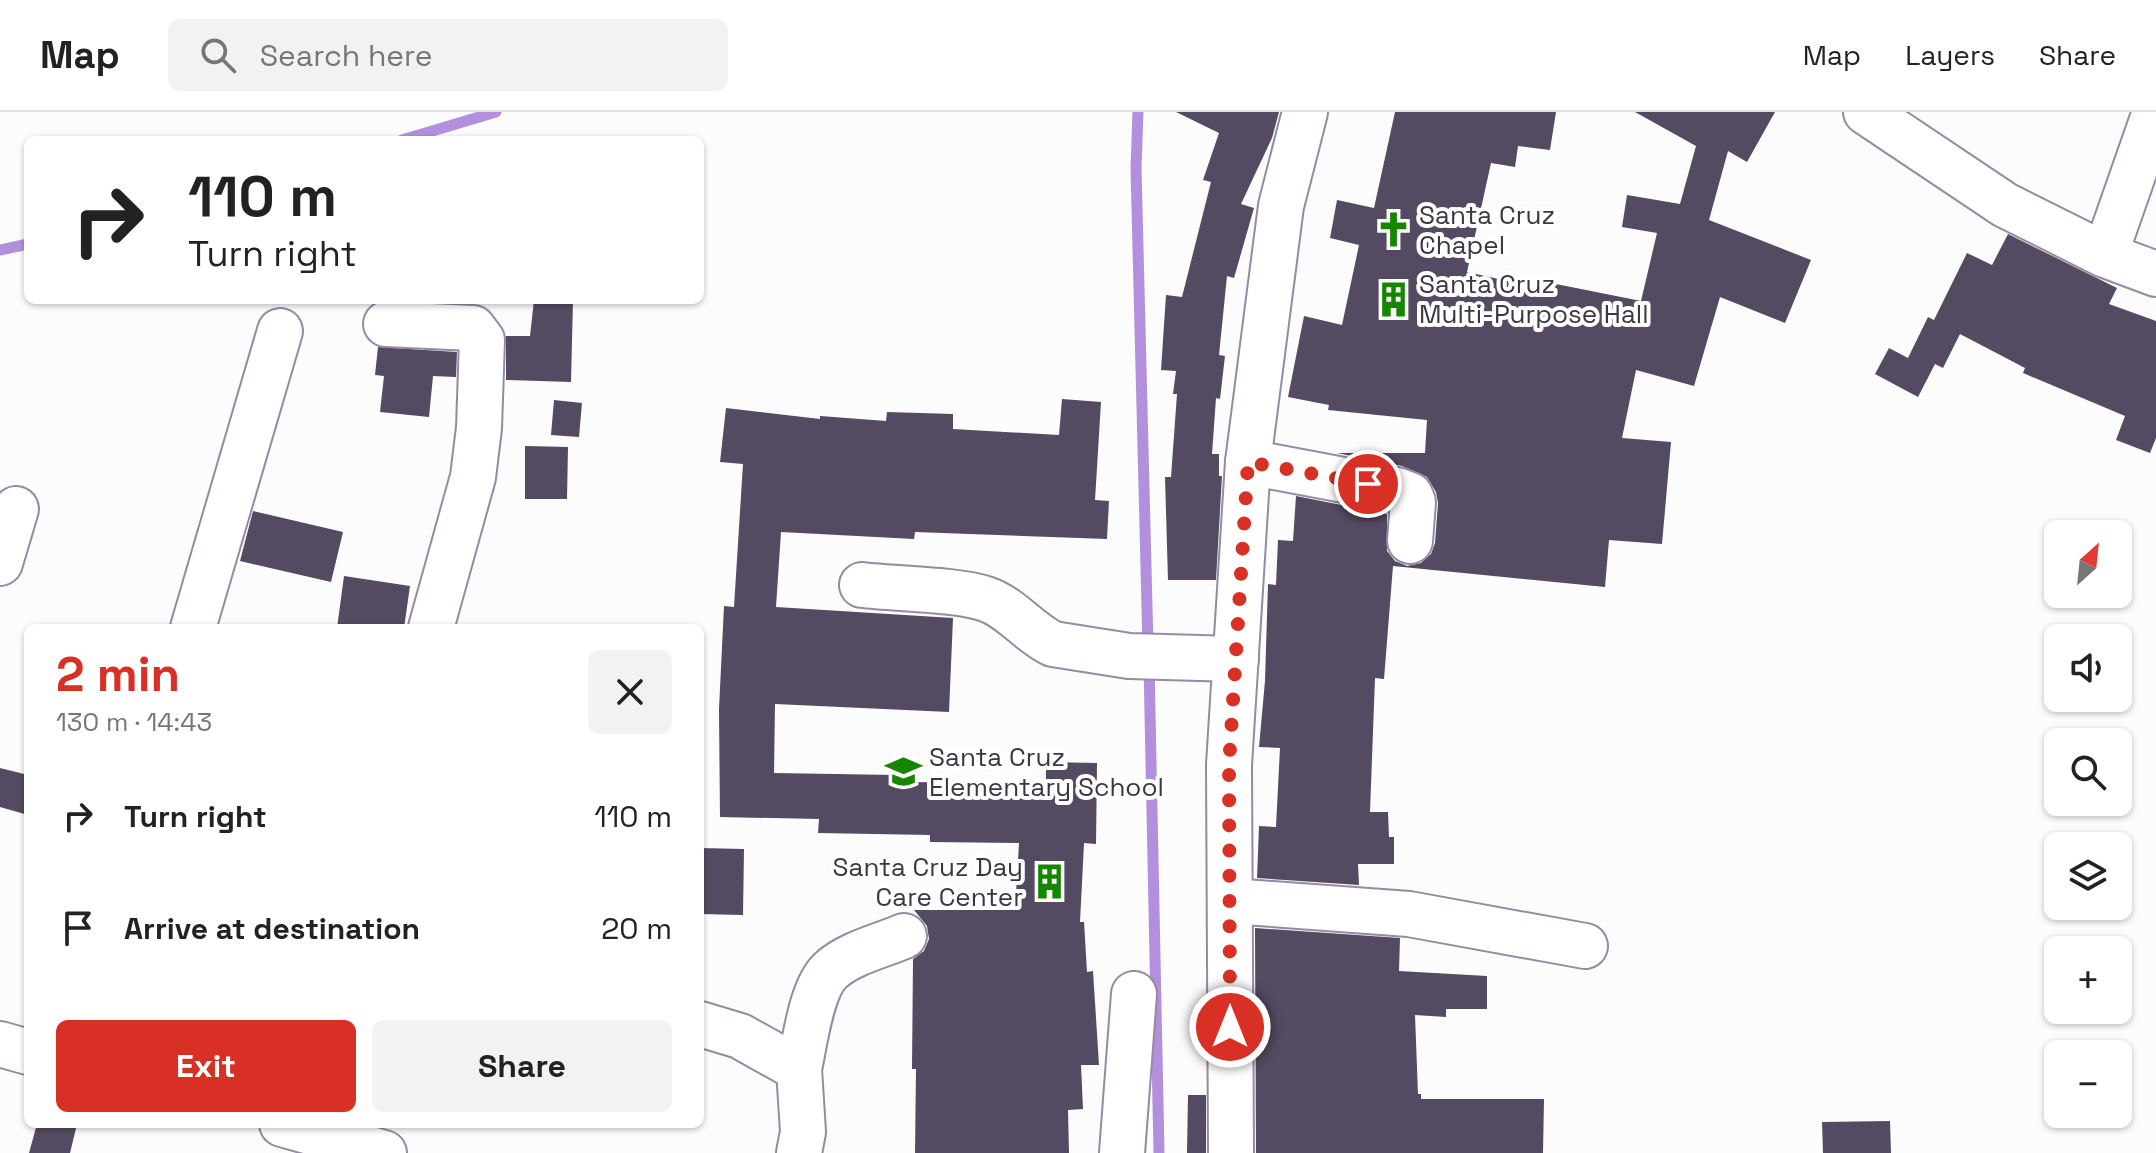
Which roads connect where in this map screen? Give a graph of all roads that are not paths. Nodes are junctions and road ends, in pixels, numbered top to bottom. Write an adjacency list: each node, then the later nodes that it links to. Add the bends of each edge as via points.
1 (1305, 112): 8 (street, via 1281,206)
2 (1866, 112): 4 (street, via 2005,205)
3 (2155, 112): 4 (street)
4 (2105, 255): 5 (street)
5 (2156, 274)
6 (386, 324): 14 (street, via 473,328 482,340 473,477)
7 (280, 331): 13 (street)
8 (1248, 462): 10 (street, via 1410,495); 15 (street)
9 (16, 509): 11 (street)
10 (1410, 541)
11 (0, 563)
12 (862, 585): 15 (street, via 985,599 1053,644 1129,656)
13 (194, 624)
14 (432, 624)
15 (1236, 659): 16 (street, via 1229,765)
16 (1230, 901): 18 (street, via 1409,914); 28 (street)
17 (904, 936): 23 (street, via 830,971 811,1013)
18 (1585, 946)
19 (1134, 994): 27 (street)
20 (704, 1025): 23 (street, via 740,1036)
21 (0, 1044): 22 (street)
22 (24, 1051)
23 (799, 1069): 26 (street)
24 (329, 1130): 25 (street)
25 (384, 1153)
26 (799, 1153)
27 (1122, 1153)
28 (1231, 1153)

